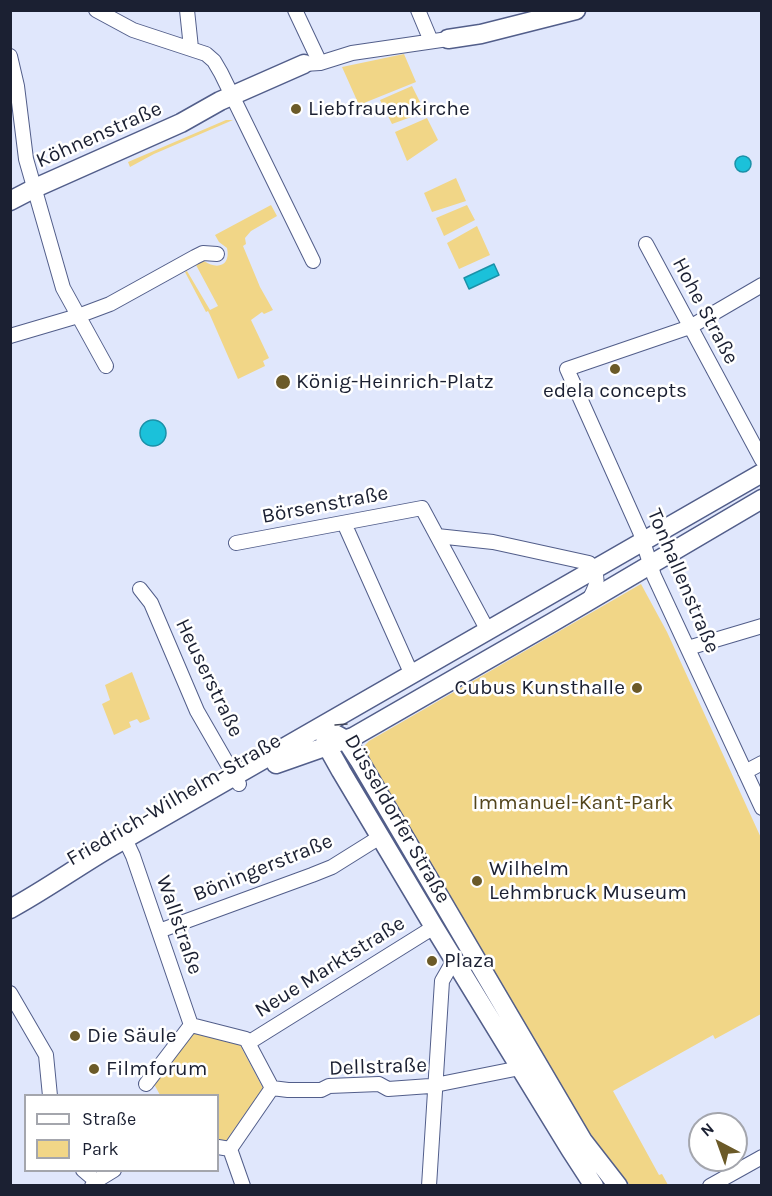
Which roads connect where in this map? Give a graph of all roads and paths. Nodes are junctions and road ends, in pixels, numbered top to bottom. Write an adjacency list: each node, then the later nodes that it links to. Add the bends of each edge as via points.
1 (96, 10): 8 (street, via 133,30)
2 (187, 10): 8 (street)
3 (296, 10): 10 (street)
4 (418, 10): 7 (street)
5 (539, 10): 7 (main road)
6 (576, 10): 7 (main road, via 481,34)
7 (439, 40): 10 (street, via 352,53)
8 (191, 48): 11 (street, via 214,61)
9 (10, 56): 12 (street, via 26,159)
10 (310, 67): 11 (main road, Köhnenstraße)
11 (235, 100): 12 (main road, Köhnenstraße); 17 (street)
12 (35, 188): 13 (main road, Köhnenstraße); 14 (main road, Köhnenstraße); 19 (street, via 63,288)
13 (10, 192)
14 (10, 201)
15 (646, 244): 20 (street, Hohe Straße)
16 (217, 254): 19 (street, via 203,253 110,304)
17 (313, 261)
18 (762, 285): 20 (street)
19 (78, 316): 21 (street); 22 (street)
20 (690, 327): 23 (street, Hohe Straße); 28 (street, Tonhallenstraße, via 567,369)
21 (10, 336)
22 (106, 366)
23 (762, 460)
24 (762, 473): 28 (main road, Friedrich-Wilhelm-Straße)
25 (762, 499): 30 (main road, Friedrich-Wilhelm-Straße)
26 (344, 523): 27 (street, Börsenstraße, via 422,508); 29 (street, Börsenstraße); 39 (street)
27 (437, 536): 31 (street, via 493,542 579,560 589,563); 37 (street)
28 (643, 542): 30 (street, Tonhallenstraße); 31 (main road, Friedrich-Wilhelm-Straße)
29 (236, 543)
30 (650, 564): 34 (main road, Friedrich-Wilhelm-Straße); 38 (street, Tonhallenstraße)
31 (587, 574): 33 (main road, Friedrich-Wilhelm-Straße); 34 (street, via 597,577)
32 (140, 589): 45 (street, Heuserstraße, via 151,603 197,711)
33 (546, 598): 35 (street, via 541,615); 37 (main road, Friedrich-Wilhelm-Straße)
34 (589, 600): 35 (main road, Friedrich-Wilhelm-Straße)
35 (553, 622): 41 (main road, Friedrich-Wilhelm-Straße)
36 (762, 626): 38 (street)
37 (488, 631): 39 (main road, Friedrich-Wilhelm-Straße)
38 (688, 648): 44 (street, Tonhallenstraße)
39 (412, 675): 40 (main road, Friedrich-Wilhelm-Straße)
40 (323, 726): 41 (main road, Düsseldorfer Straße); 42 (main road, Düsseldorfer Straße); 45 (main road, Friedrich-Wilhelm-Straße)
41 (346, 740): 42 (main road, Friedrich-Wilhelm-Straße); 69 (main road, Düsseldorfer Straße, via 583,1141)
42 (327, 746): 45 (main road, Friedrich-Wilhelm-Straße); 47 (main road, Düsseldorfer Straße)
43 (762, 763): 44 (street)
44 (745, 772): 46 (street, Tonhallenstraße)
45 (237, 780): 48 (main road, Friedrich-Wilhelm-Straße)
46 (762, 808)
47 (380, 837): 51 (main road, Düsseldorfer Straße); 52 (street, Böningerstraße, via 332,867)
48 (128, 844): 49 (main road, Friedrich-Wilhelm-Straße, via 62,876); 50 (main road, Friedrich-Wilhelm-Straße); 52 (street, Wallstraße)
49 (10, 909)
50 (10, 921)
51 (434, 927): 53 (main road, Düsseldorfer Straße); 56 (street, Neue Marktstraße)
52 (159, 931): 55 (street, Wallstraße)
53 (454, 960): 57 (main road, Düsseldorfer Straße); 59 (street, via 442,981)
54 (10, 993): 61 (street, via 46,1055)
55 (191, 1025): 56 (street); 58 (street)
56 (247, 1041): 60 (street)
57 (520, 1068): 59 (street, Dellstraße); 68 (main road, Düsseldorfer Straße)
58 (146, 1084)
59 (436, 1086): 60 (street, Dellstraße); 67 (street)
60 (272, 1088): 62 (street)
61 (50, 1090)
62 (224, 1148): 66 (street)
63 (762, 1157): 70 (street)
64 (111, 1172): 65 (street)
65 (94, 1183)
66 (243, 1185)
67 (429, 1185)
68 (594, 1185)
69 (618, 1185)
70 (710, 1185)

